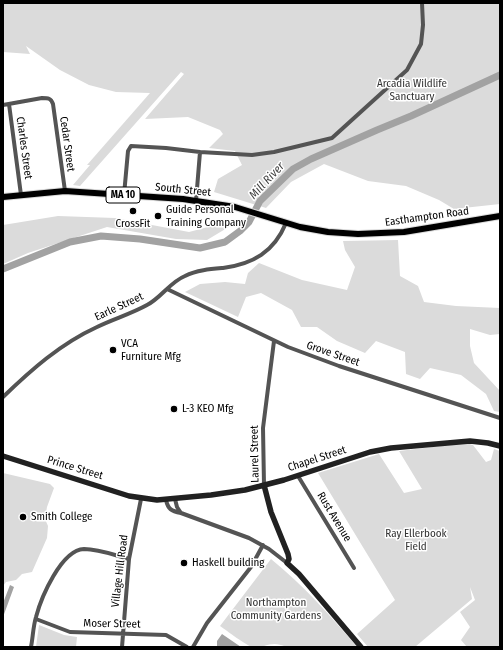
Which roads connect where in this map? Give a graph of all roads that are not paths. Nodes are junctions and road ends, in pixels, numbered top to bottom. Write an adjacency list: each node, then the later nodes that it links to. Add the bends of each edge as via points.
1 (422, 3): 4 (street, via 422,44 407,70 332,138 252,155)
2 (9, 104): 3 (street); 5 (street, Cedar Street, via 42,98 51,99); 6 (street, Charles Street)
3 (3, 105)
4 (200, 152): 7 (street, via 131,146 128,151); 9 (street)
5 (65, 191): 6 (main road, South Street / MA 10); 7 (main road, South Street / MA 10)
6 (21, 194): 8 (main road, South Street / MA 10)
7 (124, 195): 9 (main road, South Street / MA 10)
8 (3, 197)
9 (196, 201): 11 (main road, South Street / MA 10, via 242,209)
10 (500, 216): 11 (main road, Easthampton Road / MA 10, via 404,232 358,234 328,232)
11 (286, 223): 12 (street, Earle Street, via 275,242 257,258 235,266 192,273 177,280)
12 (167, 289): 13 (street, Grove Street); 14 (street, Earle Street, via 149,304 97,327 58,349)
13 (274, 341): 15 (street, Grove Street, via 339,366); 19 (street, Laurel Street, via 263,428)
14 (3, 397)
15 (500, 418)
16 (500, 446): 18 (main road, Chapel Street, via 470,441 391,448 370,452)
17 (3, 456): 20 (main road, Prince Street)
18 (298, 476): 19 (main road, Chapel Street); 27 (street, Rust Avenue)
19 (264, 485): 21 (main road, Chapel Street, via 229,493); 26 (main road, Laurel Street, via 271,512 288,554)
20 (141, 499): 22 (main road, Chapel Street); 25 (street, Village Hill Road)
21 (175, 499): 22 (main road, Chapel Street); 23 (street)
22 (166, 500): 23 (street, via 168,508)
23 (181, 513): 24 (street)
24 (263, 545): 26 (street); 33 (street, via 251,567 207,623)
25 (129, 559): 28 (street, via 84,549 73,553 51,580); 29 (street, Village Hill Road)
26 (287, 562): 34 (main road)
27 (354, 568)
28 (36, 619): 29 (street, Moser Street, via 70,632); 30 (street)
29 (122, 635): 31 (street, Village Hill Road); 32 (street, Moser Street, via 166,635)
30 (31, 647)
31 (122, 647)
32 (188, 647)
33 (193, 647)
34 (361, 647)

